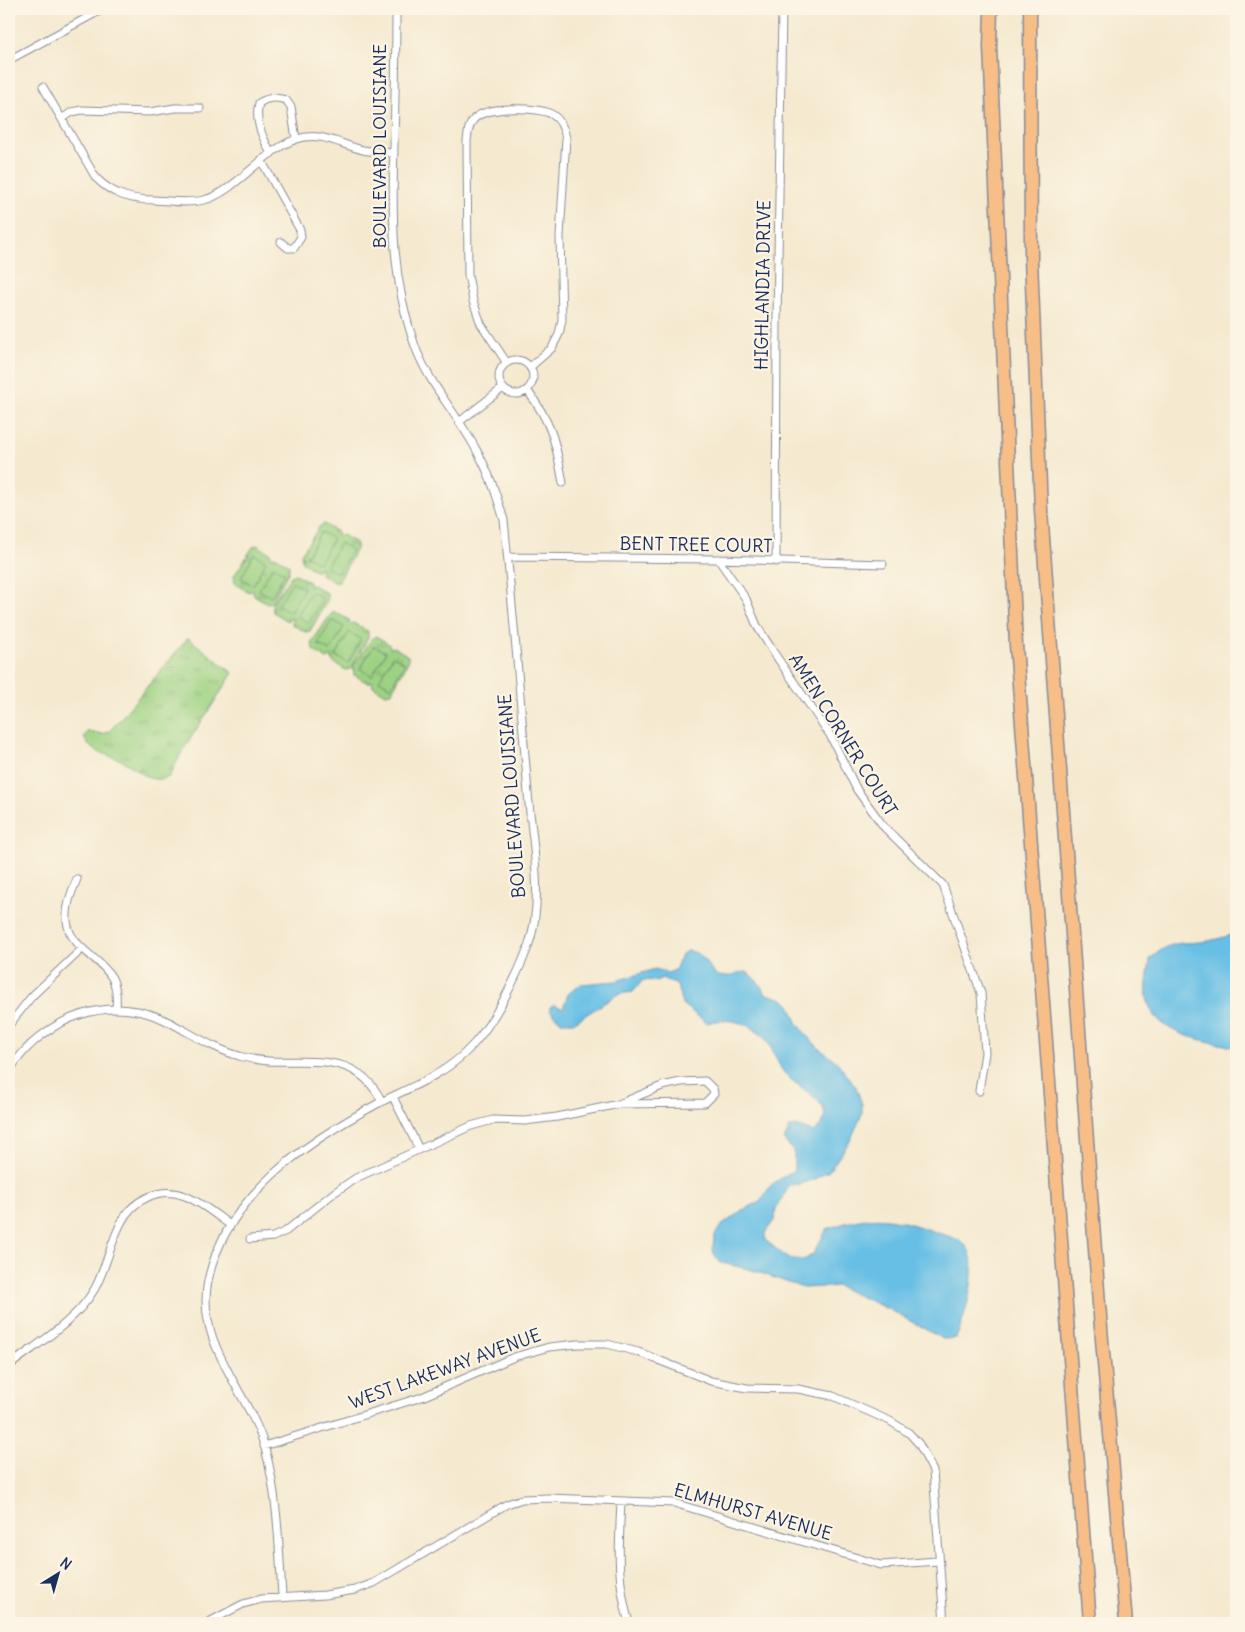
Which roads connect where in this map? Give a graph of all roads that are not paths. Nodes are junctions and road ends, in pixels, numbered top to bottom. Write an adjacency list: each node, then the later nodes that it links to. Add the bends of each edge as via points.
1 (103, 9): 6 (street)
2 (396, 9): 11 (street, BOULEVARD LOUISIANE)
3 (782, 9): 23 (street, HIGHLANDIA DRIVE)
4 (991, 9): 46 (highway, via 1016,645)
5 (1030, 9): 47 (highway, via 1031,258 1041,510)
6 (9, 60)
7 (43, 87): 9 (street)
8 (200, 108): 9 (street, via 150,112 82,110)
9 (63, 118): 13 (street, via 96,178 119,196 144,200 206,200)
10 (296, 139): 11 (street, via 326,137 363,150); 12 (street); 12 (street, via 291,107 286,100 266,99 259,103 256,112 259,129)
11 (394, 153): 19 (street, BOULEVARD LOUISIANE, via 392,221 396,274 405,316 416,348)
12 (271, 154): 13 (street)
13 (261, 160): 14 (street, via 300,230 301,237 294,248 288,248)
14 (281, 242)
15 (507, 363): 16 (street, via 518,360); 16 (street, via 481,324 468,275 467,141 473,119 491,110 540,110 558,118 566,138 560,236 562,320 552,348); 17 (street, via 500,376)
16 (530, 367): 18 (street, via 533,380)
17 (503, 388): 18 (street, via 515,394); 19 (street)
18 (527, 390): 20 (street, via 547,420 555,440)
19 (458, 422): 21 (street, BOULEVARD LOUISIANE, via 478,452 494,487 504,520)
20 (563, 483)
21 (508, 556): 22 (street, BENT TREE COURT); 32 (street, BOULEVARD LOUISIANE, via 535,874 536,910 529,945 486,1028 470,1048 449,1067)
22 (718, 559): 23 (street, BENT TREE COURT); 31 (street, AMEN CORNER COURT, via 746,599 757,626 774,653 830,735 857,790 884,827 943,885 982,993 985,1053)
23 (776, 562): 24 (street, BENT TREE COURT)
24 (883, 564)
25 (77, 879): 26 (street, via 67,916 69,928)
26 (82, 949): 27 (street, via 111,976 116,987); 28 (street, via 32,996)
27 (116, 1009): 29 (street, via 94,1011 56,1024); 33 (street, via 153,1015 218,1049 245,1058 327,1061 349,1068 366,1077)
28 (9, 1025)
29 (11, 1062): 30 (street)
30 (9, 1071)
31 (979, 1091)
32 (393, 1097): 33 (street, BOULEVARD LOUISIANE); 35 (street)
33 (382, 1102): 36 (street, BOULEVARD LOUISIANE, via 329,1131 296,1156 265,1184)
34 (619, 1104): 34 (street, via 705,1103 714,1094 705,1081 682,1082); 35 (street, via 557,1117 493,1120)
35 (419, 1149): 37 (street, via 356,1178 286,1231 273,1237)
36 (230, 1225): 38 (street, via 184,1195 165,1193 136,1202 120,1223 93,1291 62,1326); 39 (street, BOULEVARD LOUISIANE, via 214,1256 207,1285 207,1312 213,1338 227,1372 249,1409)
37 (250, 1239)
38 (9, 1366)
39 (264, 1446): 41 (street, WEST LAKEWAY AVENUE, via 422,1397 514,1357 549,1347 607,1344 638,1352 711,1381 747,1388 798,1389 834,1396 910,1433 933,1471); 42 (street, BOULEVARD LOUISIANE, via 278,1525)
40 (621, 1500): 41 (street, ELMHURST AVENUE, via 674,1503 881,1565); 42 (street, ELMHURST AVENUE, via 522,1499 502,1507 355,1590 325,1595); 44 (street, via 618,1566)
41 (938, 1561): 45 (street)
42 (282, 1596): 43 (street, ELMHURST AVENUE, via 243,1604)
43 (207, 1623)
44 (629, 1623)
45 (944, 1623)
46 (1090, 1623)
47 (1126, 1623)

